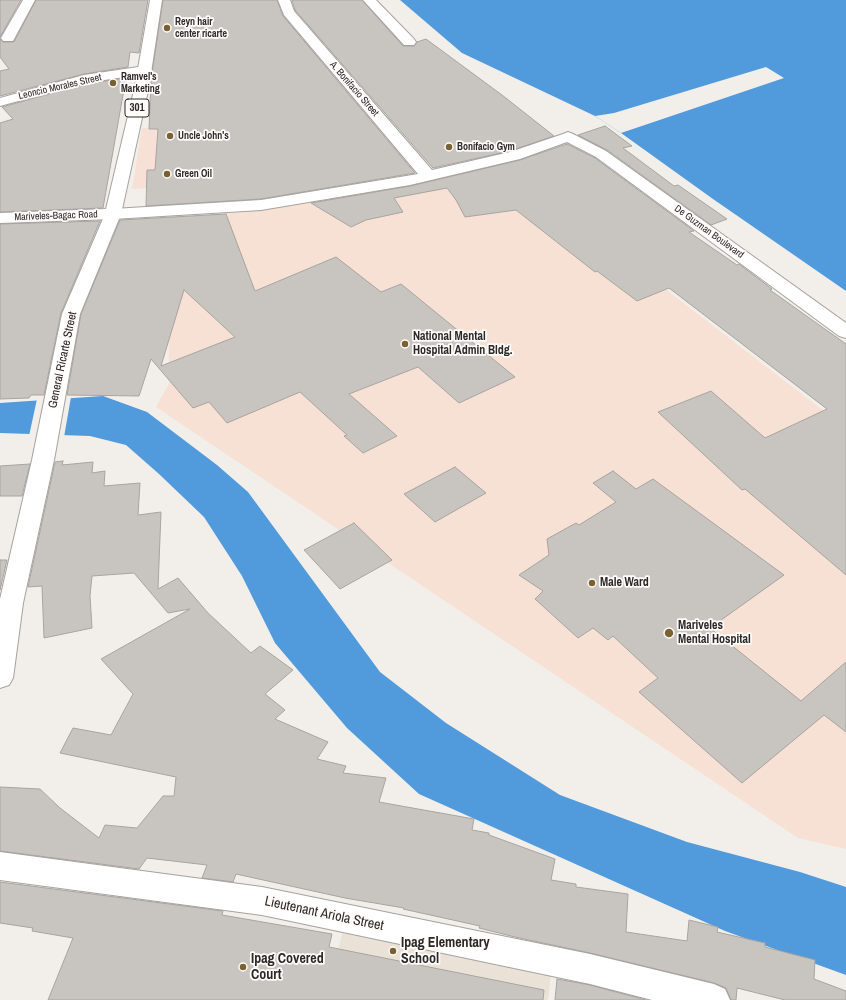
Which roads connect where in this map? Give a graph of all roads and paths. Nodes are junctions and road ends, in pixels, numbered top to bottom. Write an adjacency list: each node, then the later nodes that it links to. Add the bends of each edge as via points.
1 (29, 0): 5 (street)
2 (156, 0): 7 (street, General Ricarte Street / 301)
3 (284, 0): 10 (street, A. Bonifacio Street, via 288,12)
4 (369, 0): 6 (street)
5 (8, 38)
6 (408, 42)
7 (145, 70): 8 (street, Leoncio Morales Street, via 84,79); 11 (street, General Ricarte Street / 301)
8 (0, 102)
9 (568, 137): 10 (street, Mariveles-Bagac Road, via 515,156); 13 (street, De Guzman Boulevard, via 601,154)
10 (428, 176): 11 (street, Mariveles-Bagac Road, via 261,205)
11 (113, 214): 12 (street, Mariveles-Bagac Road); 14 (street, General Ricarte Street / 301, via 72,314 11,603)
12 (0, 218)
13 (846, 332)
14 (0, 678)
15 (0, 866): 16 (street, Lieutenant Ariola Street, via 262,901 590,969)
16 (714, 1000)

